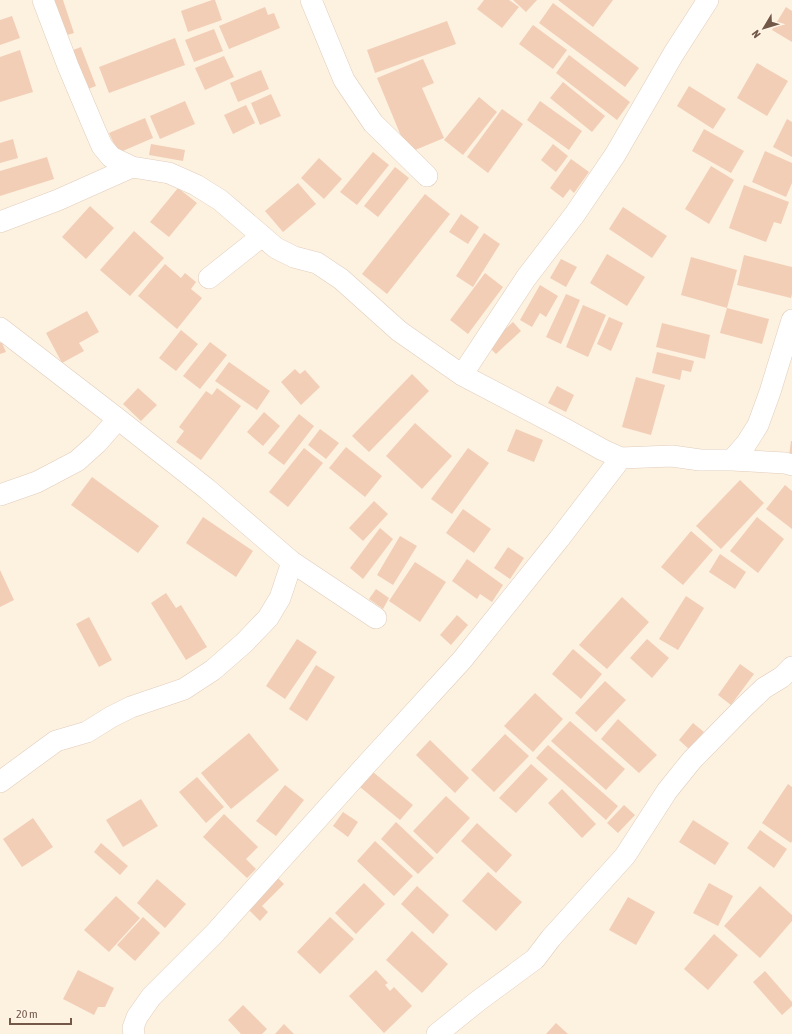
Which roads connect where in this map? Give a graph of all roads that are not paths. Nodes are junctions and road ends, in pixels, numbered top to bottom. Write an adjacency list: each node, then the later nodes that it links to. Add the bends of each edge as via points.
1 (43, 0): 4 (street, via 102,146 111,157)
2 (311, 0): 5 (street, via 344,80 373,123)
3 (708, 0): 11 (street, via 615,155 575,214 526,278)
4 (132, 167): 6 (street); 7 (street, via 169,173 196,185 220,200)
5 (427, 176)
6 (0, 222)
7 (262, 236): 8 (street); 11 (street, via 276,248 294,257 317,263 341,279 399,331)
8 (209, 278)
9 (792, 320): 14 (street, via 758,424)
10 (0, 328): 12 (street)
11 (462, 375): 13 (street)
12 (118, 419): 16 (street, via 77,461 36,482); 17 (street, via 207,489)
13 (621, 458): 14 (street, via 672,456 700,460); 21 (street, via 462,660 214,934 151,997 137,1017 133,1028)
14 (732, 460): 15 (street)
15 (792, 465)
16 (0, 495)
17 (292, 562): 18 (street); 20 (street, via 280,598 268,618 213,670 184,689 131,707 87,732 56,741)
18 (376, 618)
19 (792, 667): 22 (street, via 744,706 692,760 667,791 625,856 550,938 535,959)
20 (0, 782)
21 (134, 1034)
22 (437, 1034)

